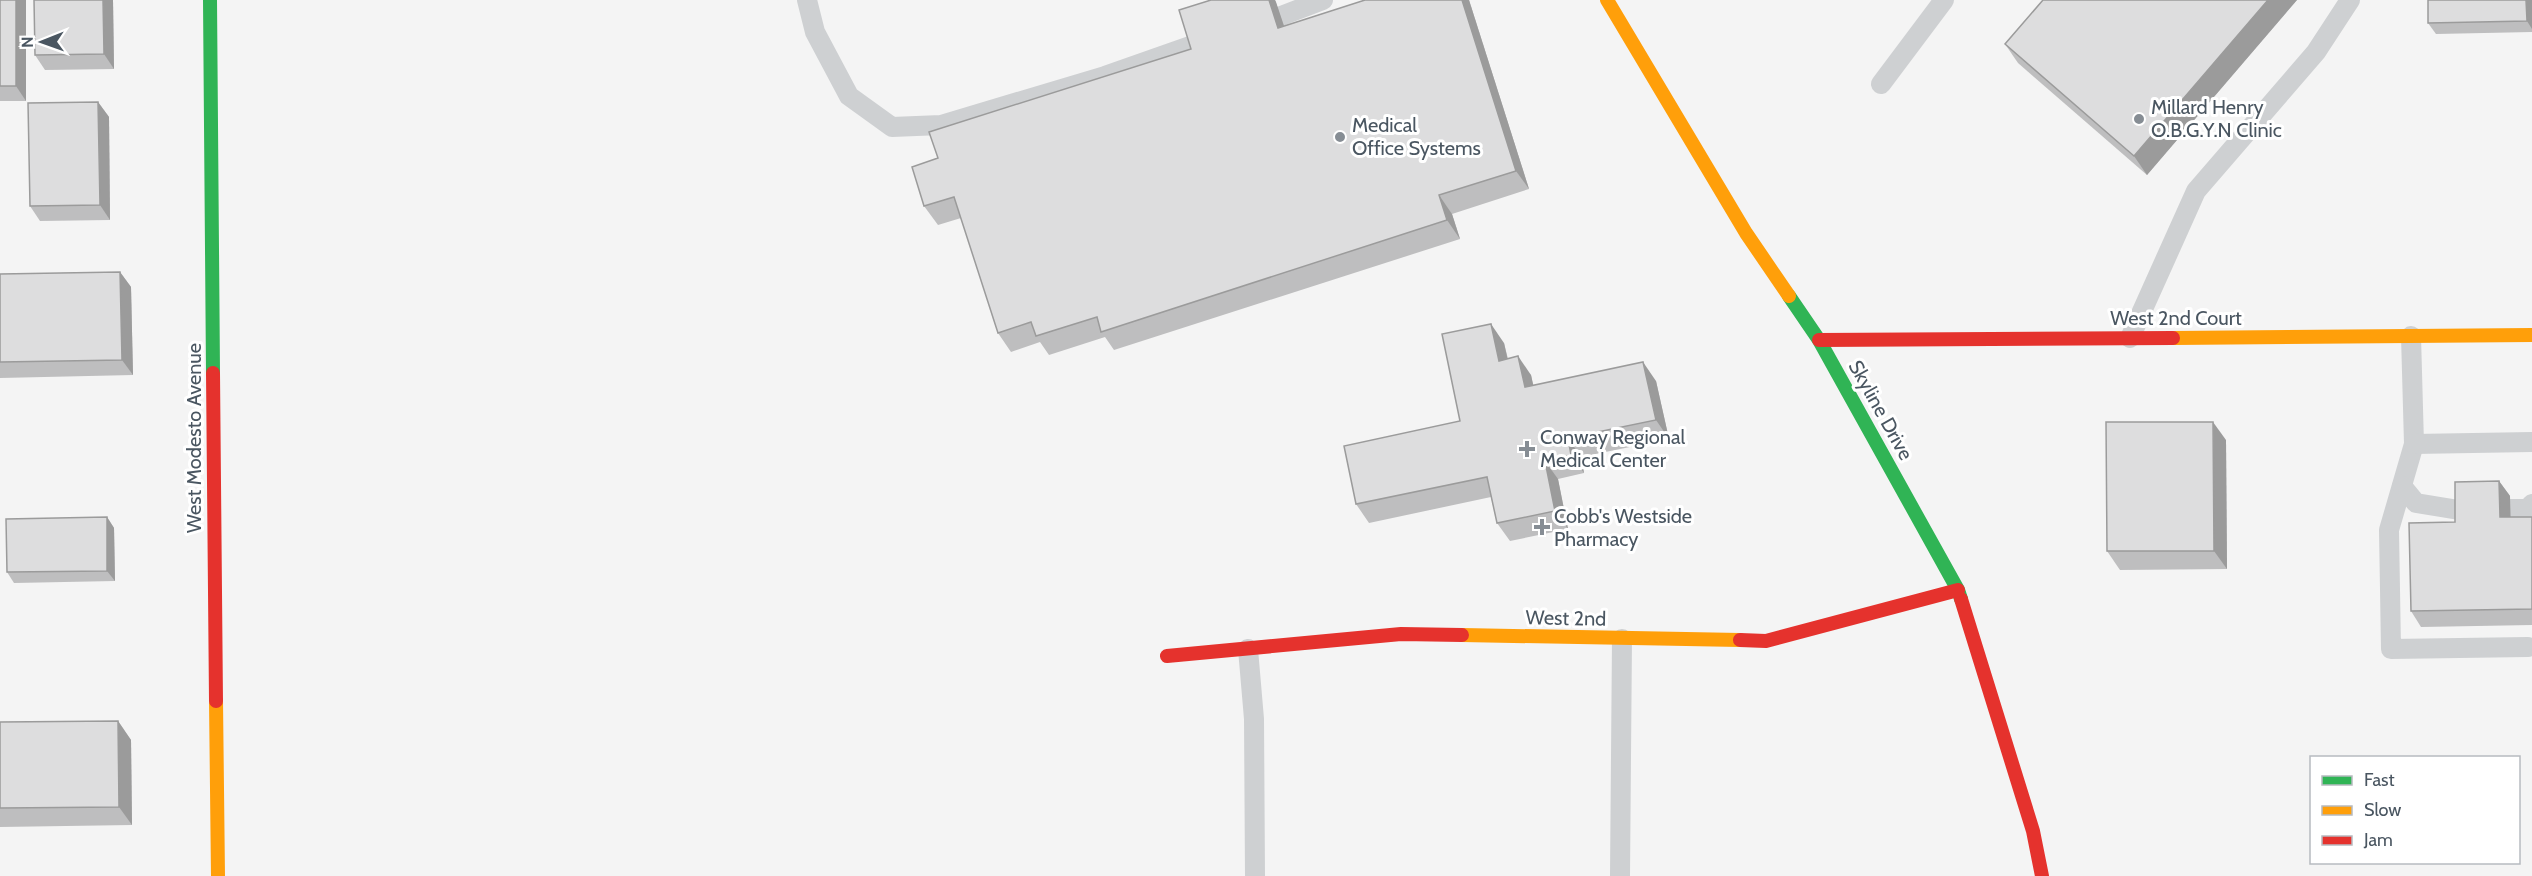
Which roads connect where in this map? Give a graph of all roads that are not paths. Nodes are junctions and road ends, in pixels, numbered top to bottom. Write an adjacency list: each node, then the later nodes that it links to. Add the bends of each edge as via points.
1 (210, 0): 25 (street, West Modesto Avenue)
2 (807, 0): 8 (lane, via 815,32 849,96 891,127 941,125)
3 (1323, 0): 7 (lane)
4 (1606, 0): 13 (street, Skyline Drive, via 1746,233)
5 (1944, 0): 9 (lane)
6 (2350, 0): 12 (lane, via 2316,52 2196,191)
7 (1281, 16)
8 (1197, 45)
9 (1881, 84)
10 (2532, 335): 11 (street, West 2nd Court)
11 (2411, 336): 12 (street, West 2nd Court); 15 (lane)
12 (2130, 338): 13 (street, West 2nd Court)
13 (1819, 340): 20 (street, Skyline Drive)
14 (2532, 442): 15 (lane)
15 (2414, 444): 16 (lane)
16 (2402, 486): 19 (lane, via 2416,503); 22 (lane, via 2389,530 2391,649)
17 (2532, 504): 18 (lane, via 2528,509)
18 (2510, 509)
19 (2465, 511)
20 (1958, 590): 21 (street, West 2nd, via 1766,641); 28 (street, Skyline Drive, via 2033,831)
21 (1622, 639): 23 (street, West 2nd, via 1401,634); 27 (lane)
22 (2528, 646)
23 (1248, 649): 24 (street, West 2nd); 26 (lane, via 1254,719)
24 (1167, 656)
25 (218, 876)
26 (1255, 876)
27 (1620, 876)
28 (2042, 876)

